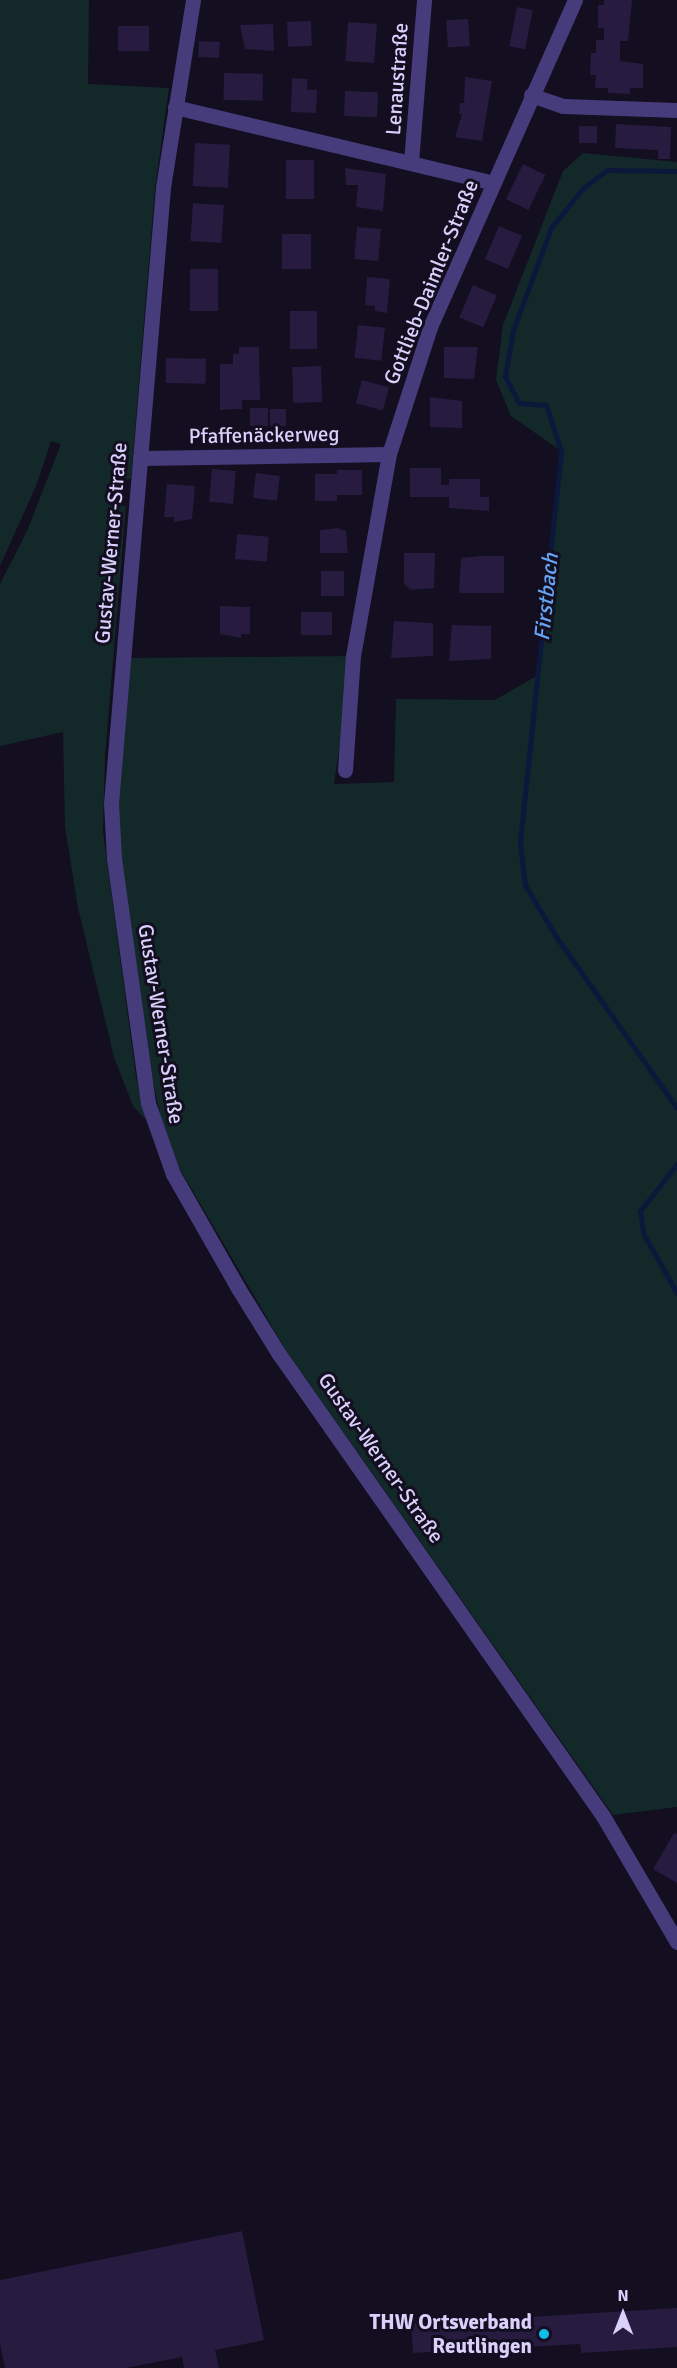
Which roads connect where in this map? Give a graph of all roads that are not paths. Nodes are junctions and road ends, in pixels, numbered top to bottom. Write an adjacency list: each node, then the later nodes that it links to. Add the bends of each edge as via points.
1 (194, 0): 5 (street, Gustav-Werner-Straße)
2 (424, 0): 7 (street, Lenaustraße)
3 (575, 0): 4 (street, Gottlieb-Daimler-Straße)
4 (531, 95): 6 (street, via 563,106); 8 (street, Gottlieb-Daimler-Straße)
5 (175, 107): 7 (street); 10 (street, Gustav-Werner-Straße, via 163,188)
6 (677, 110)
7 (411, 162): 8 (street)
8 (493, 183): 9 (street, Gottlieb-Daimler-Straße, via 430,327)
9 (389, 454): 10 (street, Pfaffenäckerweg); 11 (street, Gottlieb-Daimler-Straße, via 371,536 353,656)
10 (140, 458): 12 (street, Gustav-Werner-Straße, via 111,803 114,858 143,1075 163,1152 196,1217 279,1354 603,1816)
11 (345, 770)
12 (677, 1942)

